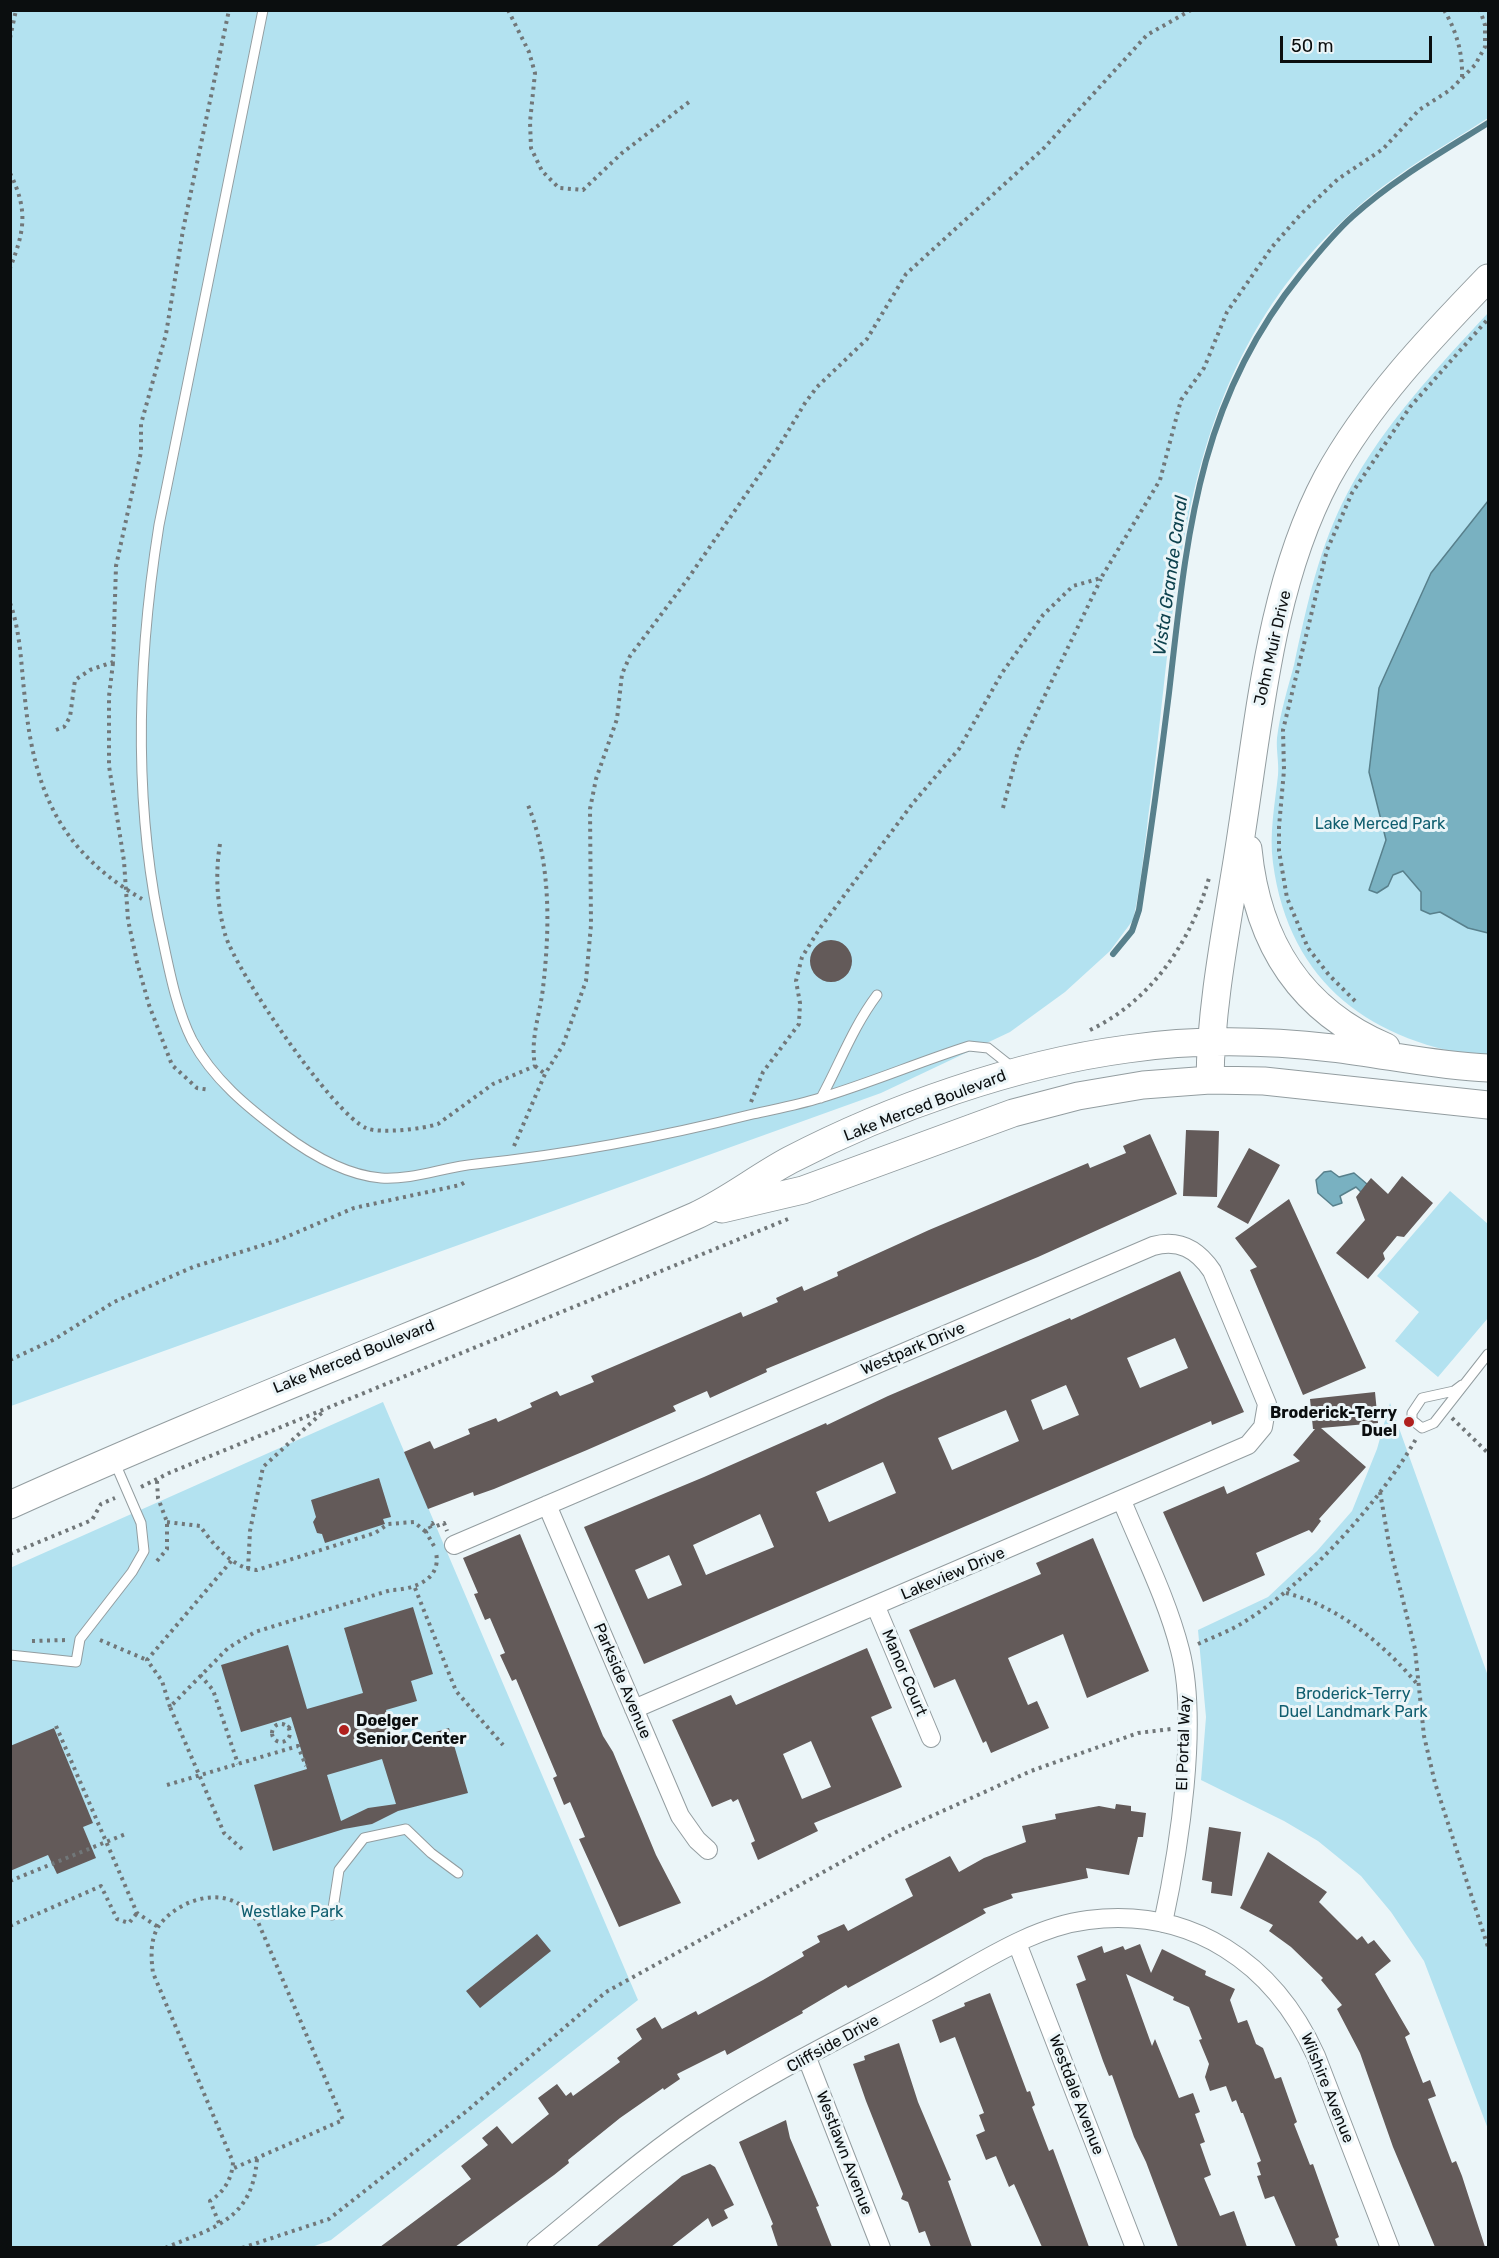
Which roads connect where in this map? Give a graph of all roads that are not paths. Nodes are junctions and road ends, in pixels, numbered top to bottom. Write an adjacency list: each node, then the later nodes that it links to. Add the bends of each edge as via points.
1 (263, 10): 10 (lane, via 151,576 141,705 144,825 155,908 177,998 192,1039 228,1088 268,1123 306,1151 379,1178 625,1143)
2 (1488, 278): 3 (main road, John Muir Drive, via 1365,418 1312,511 1289,577 1270,657 1254,734)
3 (1246, 801): 5 (main road, John Muir Drive); 6 (main road, via 1254,889 1269,936 1289,971 1312,1000 1337,1021)
4 (877, 995): 10 (lane, via 850,1036)
5 (1210, 1041): 6 (main road, Lake Merced Boulevard, via 1310,1045); 8 (main road, Lake Merced Boulevard, via 1106,1052); 9 (main road, John Muir Drive)
6 (1420, 1061): 7 (main road, Lake Merced Boulevard)
7 (1488, 1068)
8 (1020, 1071): 10 (lane, via 1004,1064 988,1048 969,1046); 12 (main road, Lake Merced Boulevard, via 946,1095 812,1150)
9 (1210, 1080): 11 (main road, Lake Merced Boulevard, via 1307,1084); 12 (main road, Lake Merced Boulevard, via 1121,1088 1034,1106 803,1190)
10 (821, 1098)
11 (1488, 1105)
12 (700, 1214): 16 (main road, Lake Merced Boulevard)
13 (1488, 1354): 14 (lane)
14 (1462, 1385): 14 (lane, via 1454,1391 1422,1398 1412,1420 1422,1428 1434,1423)
15 (1263, 1427): 17 (street, Lakeview Drive, via 1238,1452); 19 (street, Westpark Drive, via 1267,1404 1264,1392 1212,1271 1197,1253 1185,1246 1164,1244)
16 (113, 1458): 18 (main road, Lake Merced Boulevard); 22 (lane, via 141,1523 144,1551 80,1639 76,1662)
17 (1122, 1501): 21 (street, Lakeview Drive); 28 (street, El Portal Way, via 1162,1596 1186,1681 1187,1728 1179,1823)
18 (10, 1505)
19 (547, 1505): 20 (street, Westpark Drive); 23 (street, Parkside Avenue)
20 (454, 1545)
21 (876, 1607): 23 (street, Lakeview Drive); 24 (street, Manor Court)
22 (10, 1655)
23 (634, 1709): 25 (street, Parkside Avenue, via 680,1816)
24 (931, 1738)
25 (708, 1850)
26 (458, 1873): 27 (lane, via 406,1829 364,1838 339,1870)
27 (332, 1915)
28 (1163, 1923): 29 (street, Cliffside Drive, via 1139,1919 1089,1920 1068,1923); 34 (street, Wilshire Avenue, via 1231,1951 1253,1967 1289,2007 1316,2056)
29 (1017, 1943): 30 (street, Cliffside Drive); 33 (street, Westdale Avenue)
30 (807, 2058): 31 (street, Cliffside Drive, via 705,2115); 32 (street, Westlawn Avenue)
31 (536, 2247)
32 (881, 2247)
33 (1135, 2247)
34 (1390, 2247)

